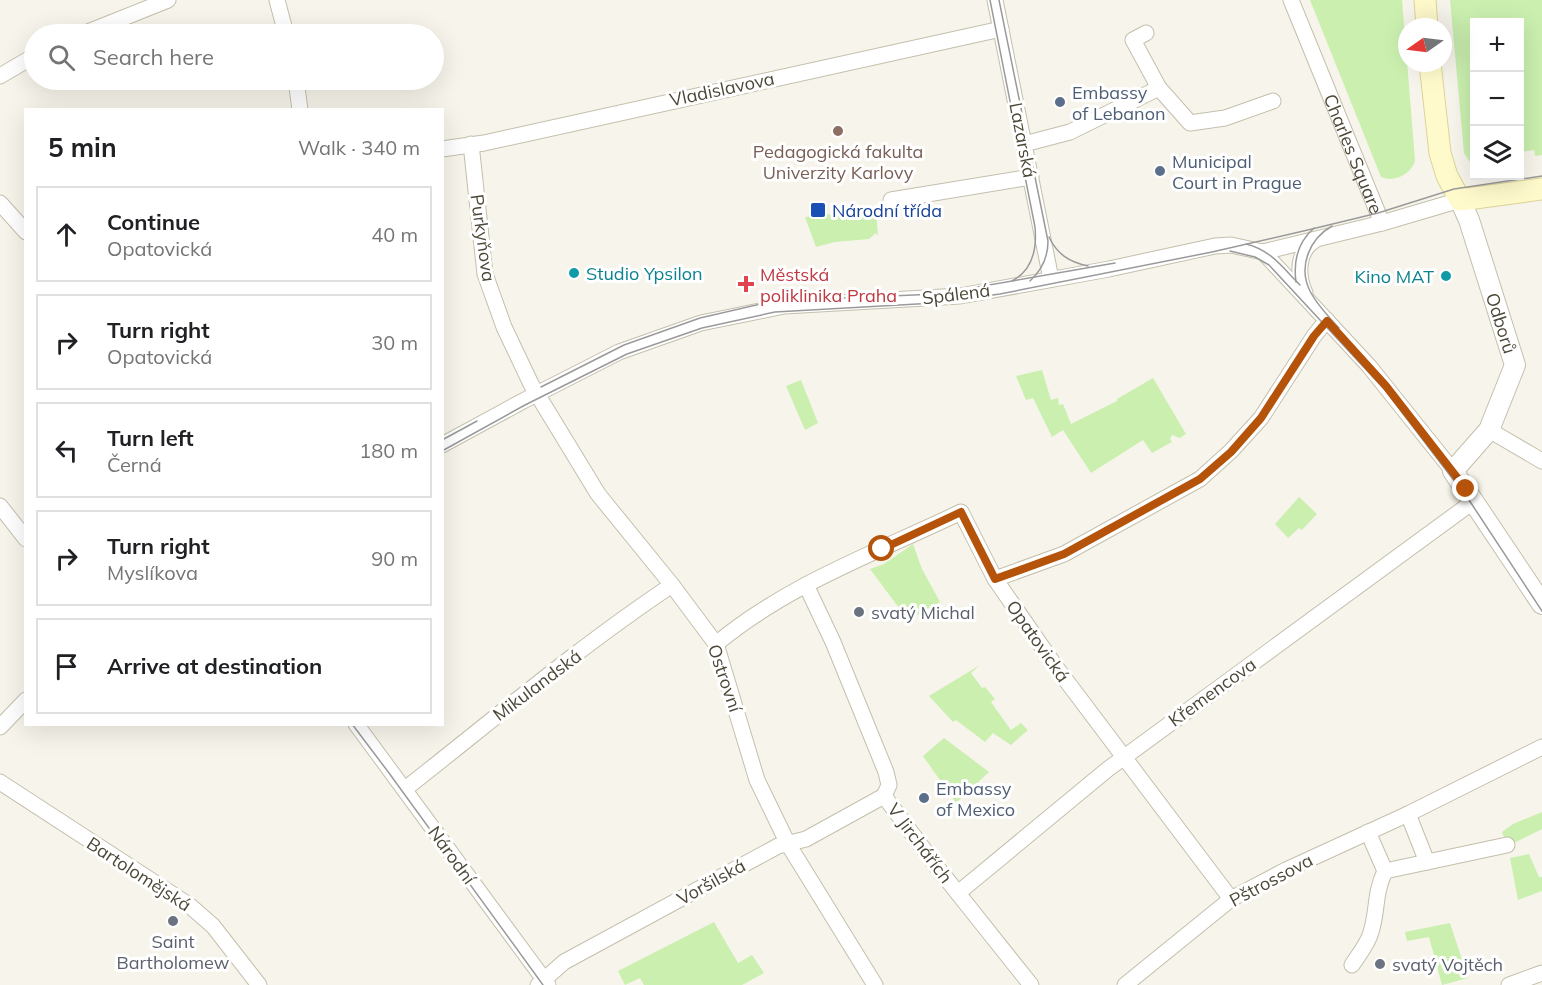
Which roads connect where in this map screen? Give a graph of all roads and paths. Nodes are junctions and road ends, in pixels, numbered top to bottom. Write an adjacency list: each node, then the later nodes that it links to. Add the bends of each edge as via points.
1 (168, 0): 7 (street)
2 (277, 0): 8 (street)
3 (995, 0): 9 (street, Lazarská)
4 (1291, 0): 26 (street, Charles Square)
5 (1425, 0): 6 (main road)
6 (1426, 18)
7 (108, 24)
8 (283, 24)
9 (1001, 29): 18 (street, Vladislavova); 19 (street, Lazarská)
10 (1146, 33): 14 (street, via 1132,40)
11 (24, 62): 13 (street)
12 (1431, 72): 24 (main road, via 1440,153)
13 (0, 76)
14 (1159, 88): 16 (street, via 1190,123 1225,118); 19 (street, via 1070,132)
15 (297, 90): 17 (street)
16 (1273, 101)
17 (300, 108)
18 (471, 144): 20 (street, Vladislavova); 33 (street, Purkyňova, via 485,274 504,327)
19 (1024, 144): 21 (street, Lazarská)
20 (444, 149)
21 (1031, 177): 23 (street); 30 (street, Lazarská)
22 (1542, 189): 24 (main road, Charles Square)
23 (891, 200)
24 (1460, 200): 26 (street, Charles Square); 34 (street, Odborů, via 1515,364)
25 (0, 203): 27 (street)
26 (1382, 223): 28 (street, Spálená)
27 (24, 230)
28 (1315, 240): 29 (street, Spálená); 31 (street, via 1305,248 1300,265 1300,279)
29 (1263, 252): 30 (street, Spálená, via 1215,246); 31 (street)
30 (1051, 279): 33 (street, Spálená, via 960,296 784,306 720,318 625,349)
31 (1308, 300): 32 (street)
32 (1327, 321): 37 (street, via 1386,386); 41 (street, via 1261,418 1200,479 1064,554)
33 (537, 393): 35 (street, Spálená); 42 (street, Ostrovní, via 598,494)
34 (1489, 430): 36 (street); 37 (street, Odborů)
35 (444, 444)
36 (1542, 461)
37 (1453, 471): 38 (street)
38 (1474, 501): 44 (street); 50 (street, Křemencova)
39 (0, 506): 40 (street)
40 (24, 536)
41 (995, 579): 43 (street, Opatovická, via 961,512); 50 (street, Opatovická)
42 (672, 585): 45 (street, Ostrovní); 52 (street, Mikulandská, via 536,685)
43 (806, 585): 45 (street, Opatovická); 53 (street, V Jirchářích, via 886,772 889,785)
44 (1542, 604)
45 (716, 644): 56 (street, Ostrovní, via 757,780)
46 (24, 702): 48 (street)
47 (358, 726): 52 (street, Národní)
48 (0, 727)
49 (1542, 747): 54 (street, Pštrossova)
50 (1125, 757): 60 (street, Křemencova); 61 (street, Opatovická)
51 (0, 782): 65 (street, Bartolomějská, via 189,905 213,926)
52 (405, 789): 64 (street, Národní)
53 (884, 796): 56 (street, Voršilská, via 806,839); 60 (street, V Jirchářích)
54 (1408, 814): 55 (street, Pštrossova); 58 (street)
55 (1368, 832): 59 (street); 61 (street, Pštrossova)
56 (788, 844): 64 (street, Voršilská, via 564,962); 66 (street, Ostrovní)
57 (1506, 844): 58 (street)
58 (1427, 862): 59 (street)
59 (1385, 871): 62 (street, via 1378,887 1368,942)
60 (958, 893): 67 (street, V Jirchářích)
61 (1231, 899): 68 (street, Pštrossova)
62 (1352, 965)
63 (1542, 973): 69 (street)
64 (543, 983)
65 (259, 985)
66 (875, 985)
67 (1031, 985)
68 (1125, 985)
69 (1509, 985)

